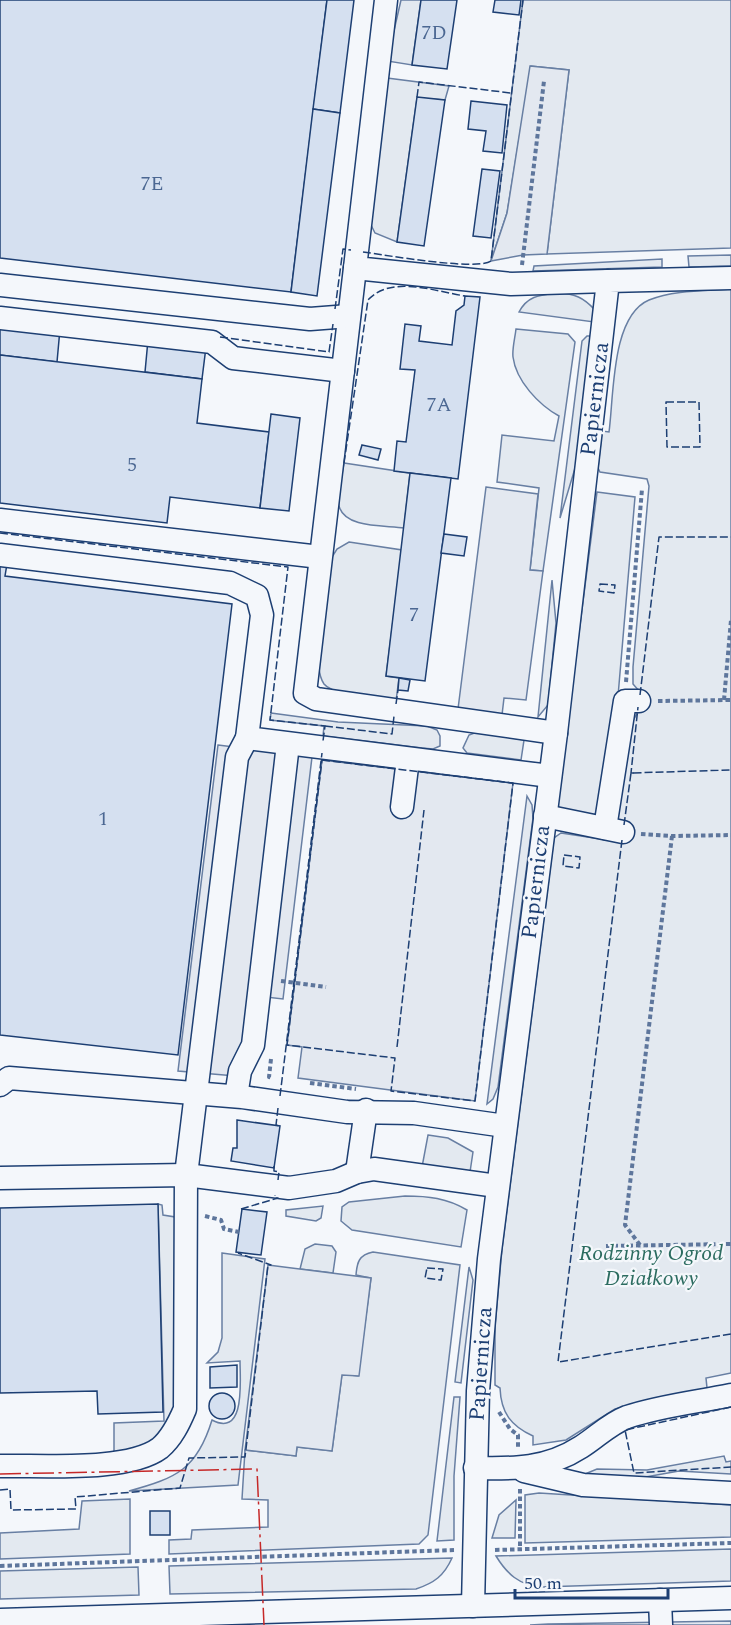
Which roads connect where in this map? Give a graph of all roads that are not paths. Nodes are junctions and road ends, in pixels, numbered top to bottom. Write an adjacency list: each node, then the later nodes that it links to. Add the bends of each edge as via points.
1 (386, 0): 2 (street)
2 (355, 268): 4 (street, via 522,283); 6 (street)
3 (731, 278): 4 (street)
4 (609, 281): 13 (street, Papiernicza)
5 (0, 285): 6 (street, via 310,319)
6 (349, 316): 8 (street)
7 (0, 318): 8 (street, via 212,342 233,358)
8 (342, 371): 11 (street)
9 (0, 520): 11 (street)
10 (0, 555): 14 (street, via 230,584 257,596 262,615)
11 (320, 557): 13 (street, via 304,685 310,697)
12 (632, 701): 19 (street, via 614,830)
13 (556, 733): 17 (street, Papiernicza)
14 (247, 738): 15 (street); 21 (street, via 237,757)
15 (288, 744): 16 (street); 22 (street, via 253,1045 240,1071)
16 (408, 759): 17 (street); 18 (street)
17 (550, 776): 19 (street, Papiernicza)
18 (402, 807)
19 (545, 816): 24 (street, Papiernicza)
20 (0, 1085): 21 (street, via 9,1078)
21 (197, 1093): 22 (street); 26 (street)
22 (236, 1096): 23 (street, via 347,1112)
23 (366, 1110): 24 (street); 25 (street)
24 (505, 1126): 28 (street, Papiernicza)
25 (357, 1172): 26 (street, via 336,1181 289,1188); 28 (street, via 387,1170)
26 (186, 1175): 27 (street); 30 (street, via 186,1390 185,1409 176,1429 162,1446 137,1461)
27 (0, 1178)
28 (497, 1186): 31 (street, Papiernicza)
29 (731, 1395): 32 (street, via 627,1417 554,1462)
30 (0, 1466)
31 (475, 1468): 32 (street); 36 (street, Papiernicza)
32 (519, 1469): 33 (street, via 583,1485)
33 (731, 1493)
34 (731, 1598): 35 (street)
35 (660, 1600): 36 (street); 40 (street)
36 (473, 1606): 37 (street)
37 (332, 1617): 39 (street)
38 (0, 1620): 39 (street)
39 (93, 1621)
40 (661, 1625)

